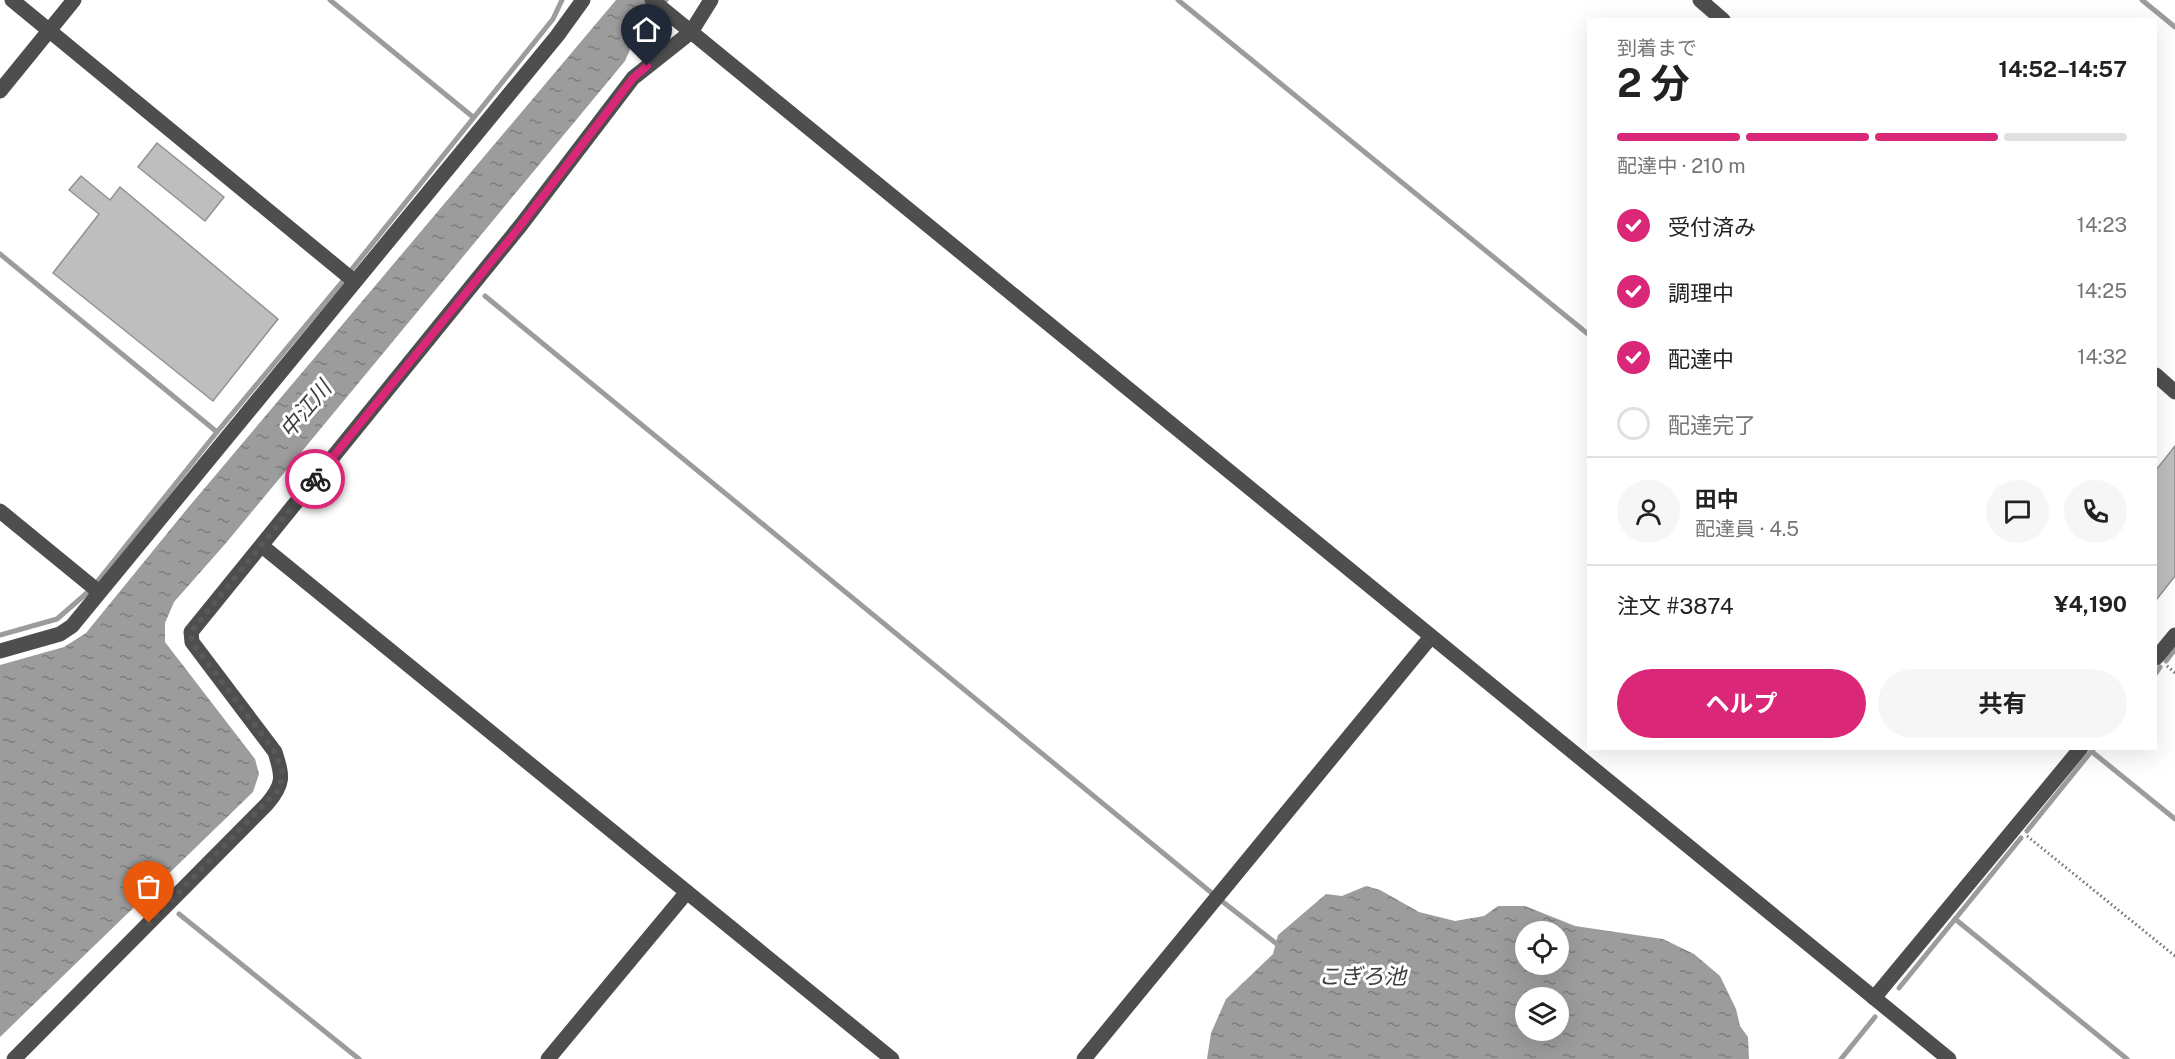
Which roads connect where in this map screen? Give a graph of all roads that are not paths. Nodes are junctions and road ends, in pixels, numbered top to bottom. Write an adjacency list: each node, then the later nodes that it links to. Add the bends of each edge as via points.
1 (12, 0): 8 (street)
2 (74, 0): 8 (street)
3 (583, 0): 11 (street)
4 (652, 0): 9 (street)
5 (711, 0): 9 (street)
6 (1700, 0): 7 (street)
7 (1722, 18)
8 (49, 31): 10 (street); 11 (street)
9 (691, 32): 15 (street, via 633,78 521,225); 18 (street)
10 (0, 91)
11 (354, 281): 16 (street)
12 (2157, 376): 13 (street)
13 (2175, 392)
14 (0, 511): 16 (street)
15 (262, 546): 22 (street); 24 (street, via 191,632 192,642 275,752 282,771 280,788)
16 (99, 592): 19 (street, via 72,626 60,634)
17 (2175, 635): 20 (street)
18 (1430, 638): 23 (street); 27 (street)
19 (0, 651)
20 (2157, 657)
21 (2079, 750): 23 (street)
22 (687, 892): 25 (street); 26 (street)
23 (1874, 998): 28 (street)
24 (14, 1059)
25 (548, 1059)
26 (892, 1059)
27 (1084, 1059)
28 (1949, 1059)

